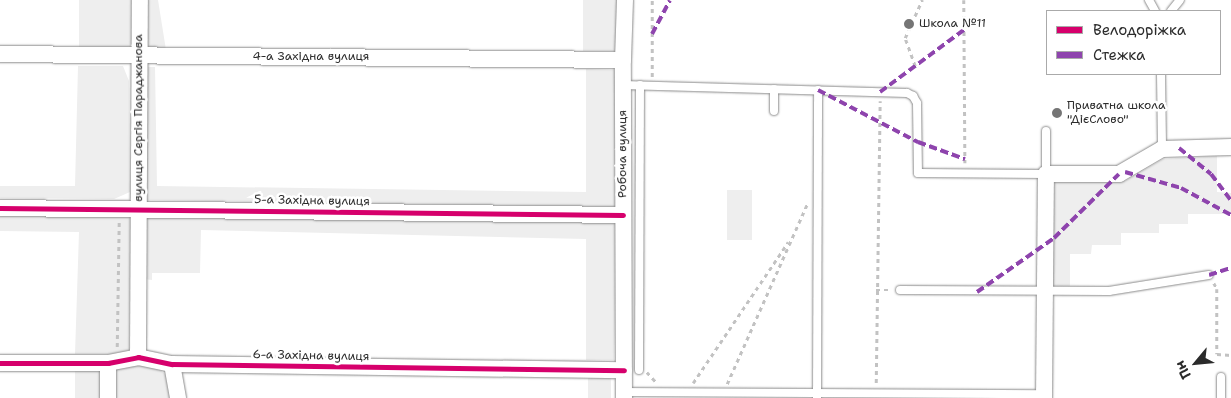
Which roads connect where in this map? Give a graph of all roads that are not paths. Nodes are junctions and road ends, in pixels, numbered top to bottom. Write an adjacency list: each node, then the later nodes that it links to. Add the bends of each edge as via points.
1 (140, 0): 6 (street, вулиця Сергія Параджанова)
2 (625, 0): 7 (street, Робоча вулиця)
3 (1180, 0): 4 (lane)
4 (1172, 10)
5 (0, 54): 6 (street, 4-а Західна вулиця)
6 (140, 56): 7 (street, 4-а Західна вулиця); 19 (street, вулиця Сергія Параджанова)
7 (623, 60): 9 (street, Робоча вулиця)
8 (1161, 75): 16 (lane)
9 (623, 85): 10 (lane); 20 (street, Робоча вулиця)
10 (640, 86): 11 (lane); 28 (lane)
11 (774, 89): 12 (lane); 13 (lane)
12 (818, 90): 17 (lane, via 907,93 913,96 917,103 918,173); 31 (lane)
13 (774, 111)
14 (1046, 131): 17 (lane)
15 (1231, 147): 16 (street)
16 (1162, 149): 17 (street, via 1119,174)
17 (1046, 174): 23 (street)
18 (0, 208): 19 (street, 5-а Західна вулиця)
19 (139, 209): 20 (street, 5-а Західна вулиця); 24 (street, вулиця Сергія Параджанова)
20 (623, 215): 28 (street, Робоча вулиця)
21 (1209, 275): 23 (lane, via 1109,291)
22 (900, 290): 23 (lane)
23 (1044, 292): 32 (street)
24 (138, 357): 26 (street, 6-а Західна вулиця); 27 (street, 6-а Західна вулиця)
25 (0, 362): 26 (street, 6-а Західна вулиця)
26 (112, 362): 33 (street)
27 (172, 364): 28 (street, 6-а Західна вулиця); 34 (street)
28 (634, 368): 30 (street, Робоча вулиця)
29 (1221, 377): 35 (lane)
30 (624, 395): 31 (lane, via 667,392)
31 (818, 395): 32 (lane)
32 (1044, 396)
33 (108, 398)
34 (178, 398)
35 (1221, 398)

